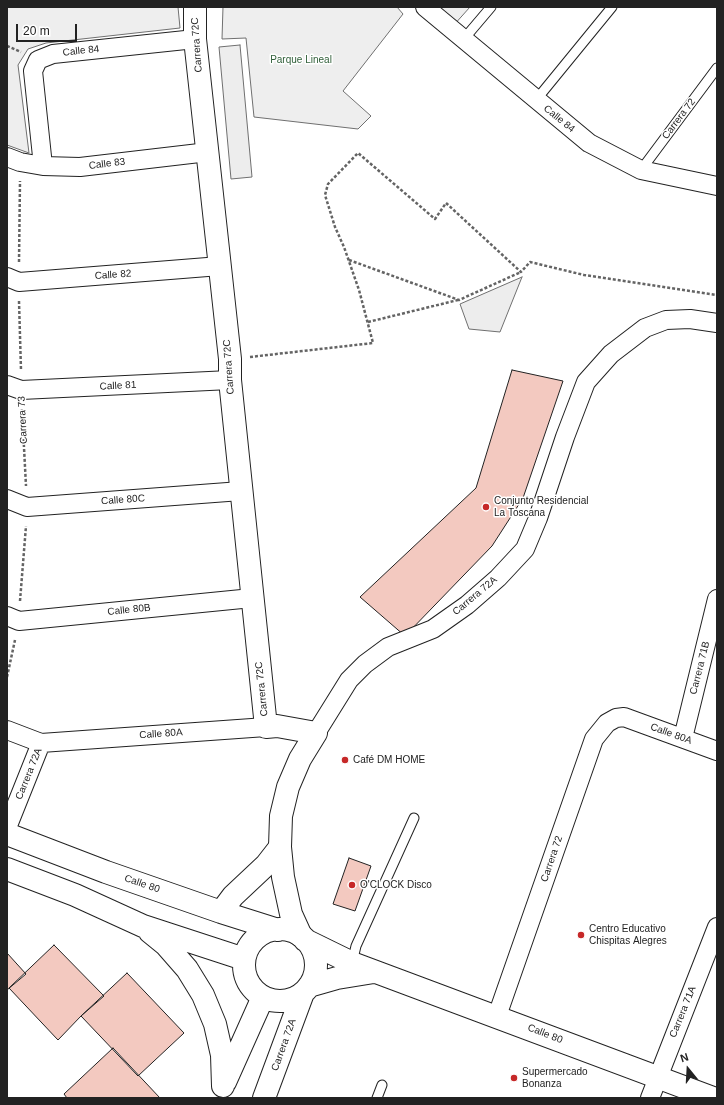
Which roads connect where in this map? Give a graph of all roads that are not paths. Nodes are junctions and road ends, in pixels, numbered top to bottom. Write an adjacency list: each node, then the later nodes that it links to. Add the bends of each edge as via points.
1 (195, 7): 5 (main road, Carrera 72C)
2 (425, 7): 6 (street, Calle 84)
3 (491, 7): 6 (lane)
4 (612, 7): 8 (lane)
5 (195, 39): 9 (main road, Carrera 72C); 11 (street, Calle 84, via 53,54 38,60 33,71)
6 (463, 40): 8 (street, Calle 84)
7 (717, 68): 12 (lane, Carrera 72)
8 (536, 100): 12 (street, Calle 84, via 589,143)
9 (208, 152): 11 (street, Calle 83, via 80,167); 14 (main road, Carrera 72C)
10 (13, 159): 11 (street, Calle 83)
11 (43, 166)
12 (641, 170): 13 (street, Calle 84)
13 (717, 186)
14 (220, 266): 15 (street, Calle 82); 17 (main road, Carrera 72C)
15 (13, 279)
16 (717, 323): 27 (street, Carrera 72A, via 690,319 666,320 645,328 611,354 586,382 538,518 524,549 498,578 467,605 433,629 388,647 365,664 349,680)
17 (230, 370): 18 (street, Calle 81); 19 (main road, Carrera 72C)
18 (14, 387)
19 (241, 491): 20 (street, Calle 80C, via 27,507); 21 (main road, Carrera 72C)
20 (7, 499)
21 (252, 598): 23 (street, Calle 80B); 25 (main road, Carrera 72C)
22 (717, 599): 28 (street, Carrera 71B)
23 (13, 618)
24 (624, 717): 28 (street, Calle 80A); 45 (street, Carrera 72, via 607,723 594,739)
25 (266, 726): 27 (main road, Calle 80A); 29 (street, Calle 80A)
26 (7, 730): 29 (street, Calle 80A)
27 (316, 734): 34 (main road, Carrera 72A, via 300,759 288,787 281,816)
28 (683, 738): 30 (street, Calle 80A)
29 (41, 743): 32 (street, Carrera 72A)
30 (717, 751)
31 (414, 818): 41 (lane, via 356,946)
32 (7, 828)
33 (7, 834): 36 (main road, Calle 80)
34 (280, 846): 36 (main road, via 266,865 233,896); 39 (main road, Carrera 72A, via 291,914)
35 (7, 868): 37 (main road, via 75,895)
36 (222, 912): 39 (main road, Calle 80)
37 (142, 926): 40 (main road); 48 (main road, via 177,957 203,995 215,1024 222,1055)
38 (717, 927): 46 (street, Carrera 71A)
39 (291, 934): 40 (main road, via 267,932 256,938); 41 (main road, Calle 80); 43 (main road, via 315,957 314,977)
40 (244, 959): 44 (main road, via 247,981)
41 (352, 963): 42 (main road, Calle 80)
42 (376, 972): 43 (main road, Calle 80, via 337,978); 45 (main road, Calle 80)
43 (306, 990): 44 (main road, via 284,1001 273,1001); 49 (main road, Carrera 72A)
44 (263, 997): 48 (main road)
45 (497, 1016): 46 (main road, Calle 80)
46 (658, 1077): 51 (street, Carrera 71A); 52 (main road, Calle 80)
47 (382, 1085): 50 (lane)
48 (221, 1092)
49 (264, 1098)
50 (377, 1098)
51 (650, 1098)
52 (713, 1098)

